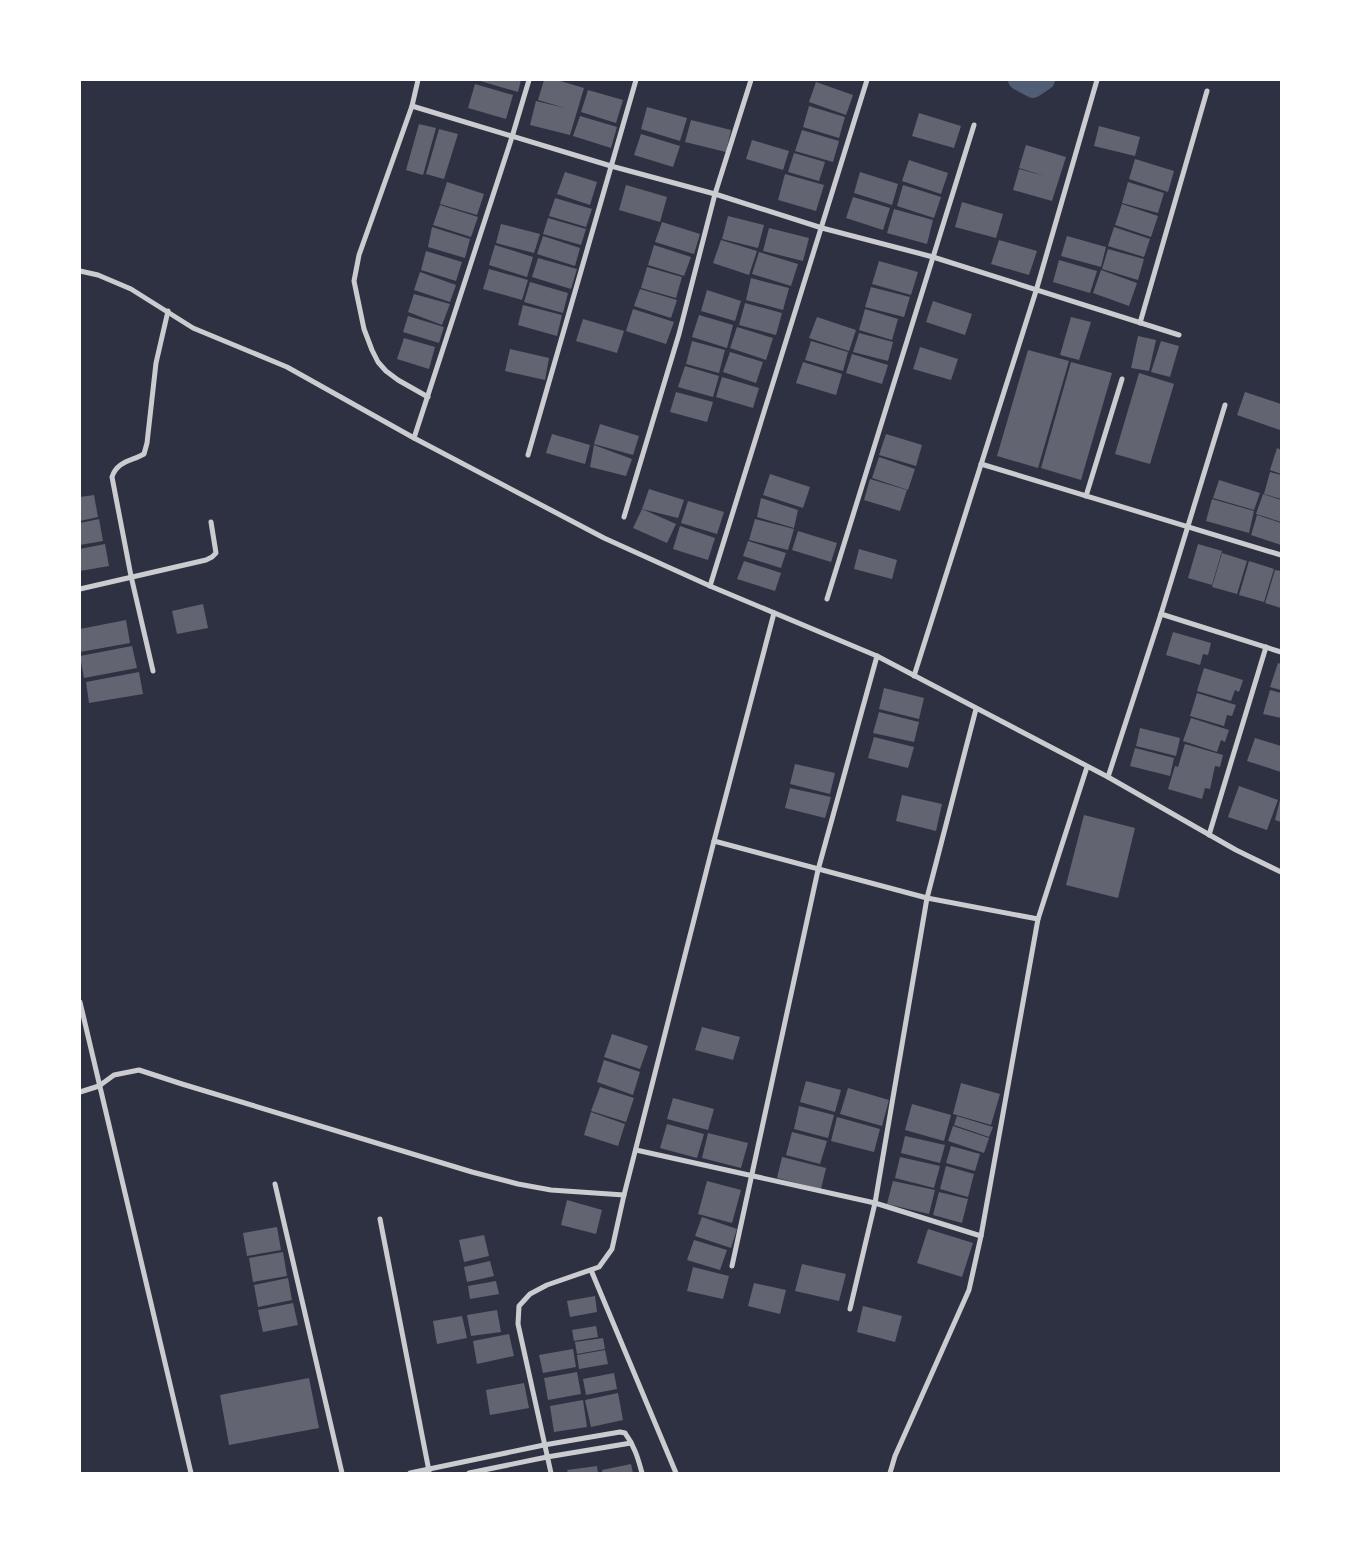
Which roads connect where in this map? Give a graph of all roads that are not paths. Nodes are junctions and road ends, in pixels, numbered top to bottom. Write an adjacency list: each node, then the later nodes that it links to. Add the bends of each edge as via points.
1 (418, 80): 8 (street)
2 (529, 80): 10 (street)
3 (636, 80): 11 (street)
4 (751, 80): 12 (street)
5 (867, 80): 13 (street)
6 (1097, 80): 16 (street)
7 (1207, 91): 18 (street)
8 (412, 106): 10 (street); 21 (street, via 359,255 354,281 364,328 378,362 398,380)
9 (974, 125): 14 (street)
10 (512, 137): 11 (street); 21 (street)
11 (611, 166): 12 (street); 24 (street)
12 (715, 194): 13 (street); 27 (street, via 677,343)
13 (822, 228): 14 (street); 32 (street)
14 (933, 257): 16 (street); 34 (street)
15 (80, 271): 17 (street, via 132,289)
16 (1036, 291): 18 (street); 25 (street)
17 (168, 311): 23 (street, via 193,328 287,367); 31 (street, via 156,363 144,454 123,462 114,470 112,477)
18 (1140, 323): 19 (street)
19 (1179, 335)
20 (1122, 379): 26 (street)
21 (428, 397): 23 (street)
22 (1225, 405): 29 (street)
23 (414, 438): 32 (street, via 604,538)
24 (528, 455)
25 (981, 464): 26 (street); 41 (street)
26 (1086, 496): 29 (street)
27 (624, 518)
28 (211, 522): 31 (street, via 216,552 212,557)
29 (1187, 528): 30 (street); 36 (street)
30 (1281, 556)
31 (131, 576): 33 (street); 40 (street)
32 (710, 586): 35 (street)
33 (80, 589)
34 (827, 599)
35 (774, 613): 39 (street); 46 (street)
36 (1161, 614): 37 (street); 44 (street)
37 (1266, 647): 38 (street); 45 (street)
38 (1281, 652)
39 (877, 656): 41 (street); 47 (street)
40 (153, 671)
41 (914, 676): 42 (street)
42 (976, 709): 43 (street); 49 (street)
43 (1088, 767): 44 (street); 50 (street)
44 (1108, 778): 45 (street)
45 (1209, 835): 48 (street)
46 (714, 841): 47 (street); 54 (street)
47 (818, 870): 49 (street); 55 (street)
48 (1281, 872)
49 (927, 898): 50 (street); 58 (street)
50 (1038, 919): 60 (street)
51 (80, 1002): 52 (street)
52 (99, 1086): 53 (street); 57 (street, via 114,1075 139,1070 518,1184 551,1190); 68 (street)
53 (80, 1092)
54 (636, 1150): 55 (street); 57 (street)
55 (751, 1175): 58 (street); 61 (street)
56 (275, 1184): 69 (street)
57 (624, 1195): 62 (street, via 612,1249 599,1267)
58 (875, 1203): 60 (street); 63 (street)
59 (380, 1219): 67 (street)
60 (981, 1236): 75 (street, via 969,1290)
61 (732, 1266)
62 (591, 1270): 65 (street, via 547,1285 530,1294 519,1306 518,1324); 74 (street)
63 (850, 1309)
64 (632, 1443): 65 (street, via 625,1433 620,1432); 66 (street); 73 (street)
65 (544, 1445): 66 (street); 67 (street)
66 (547, 1457): 71 (street); 72 (street)
67 (429, 1471): 70 (street)
68 (192, 1473)
69 (342, 1473)
70 (410, 1473)
71 (469, 1473)
72 (551, 1473)
73 (642, 1473)
74 (676, 1473)
75 (890, 1473)

